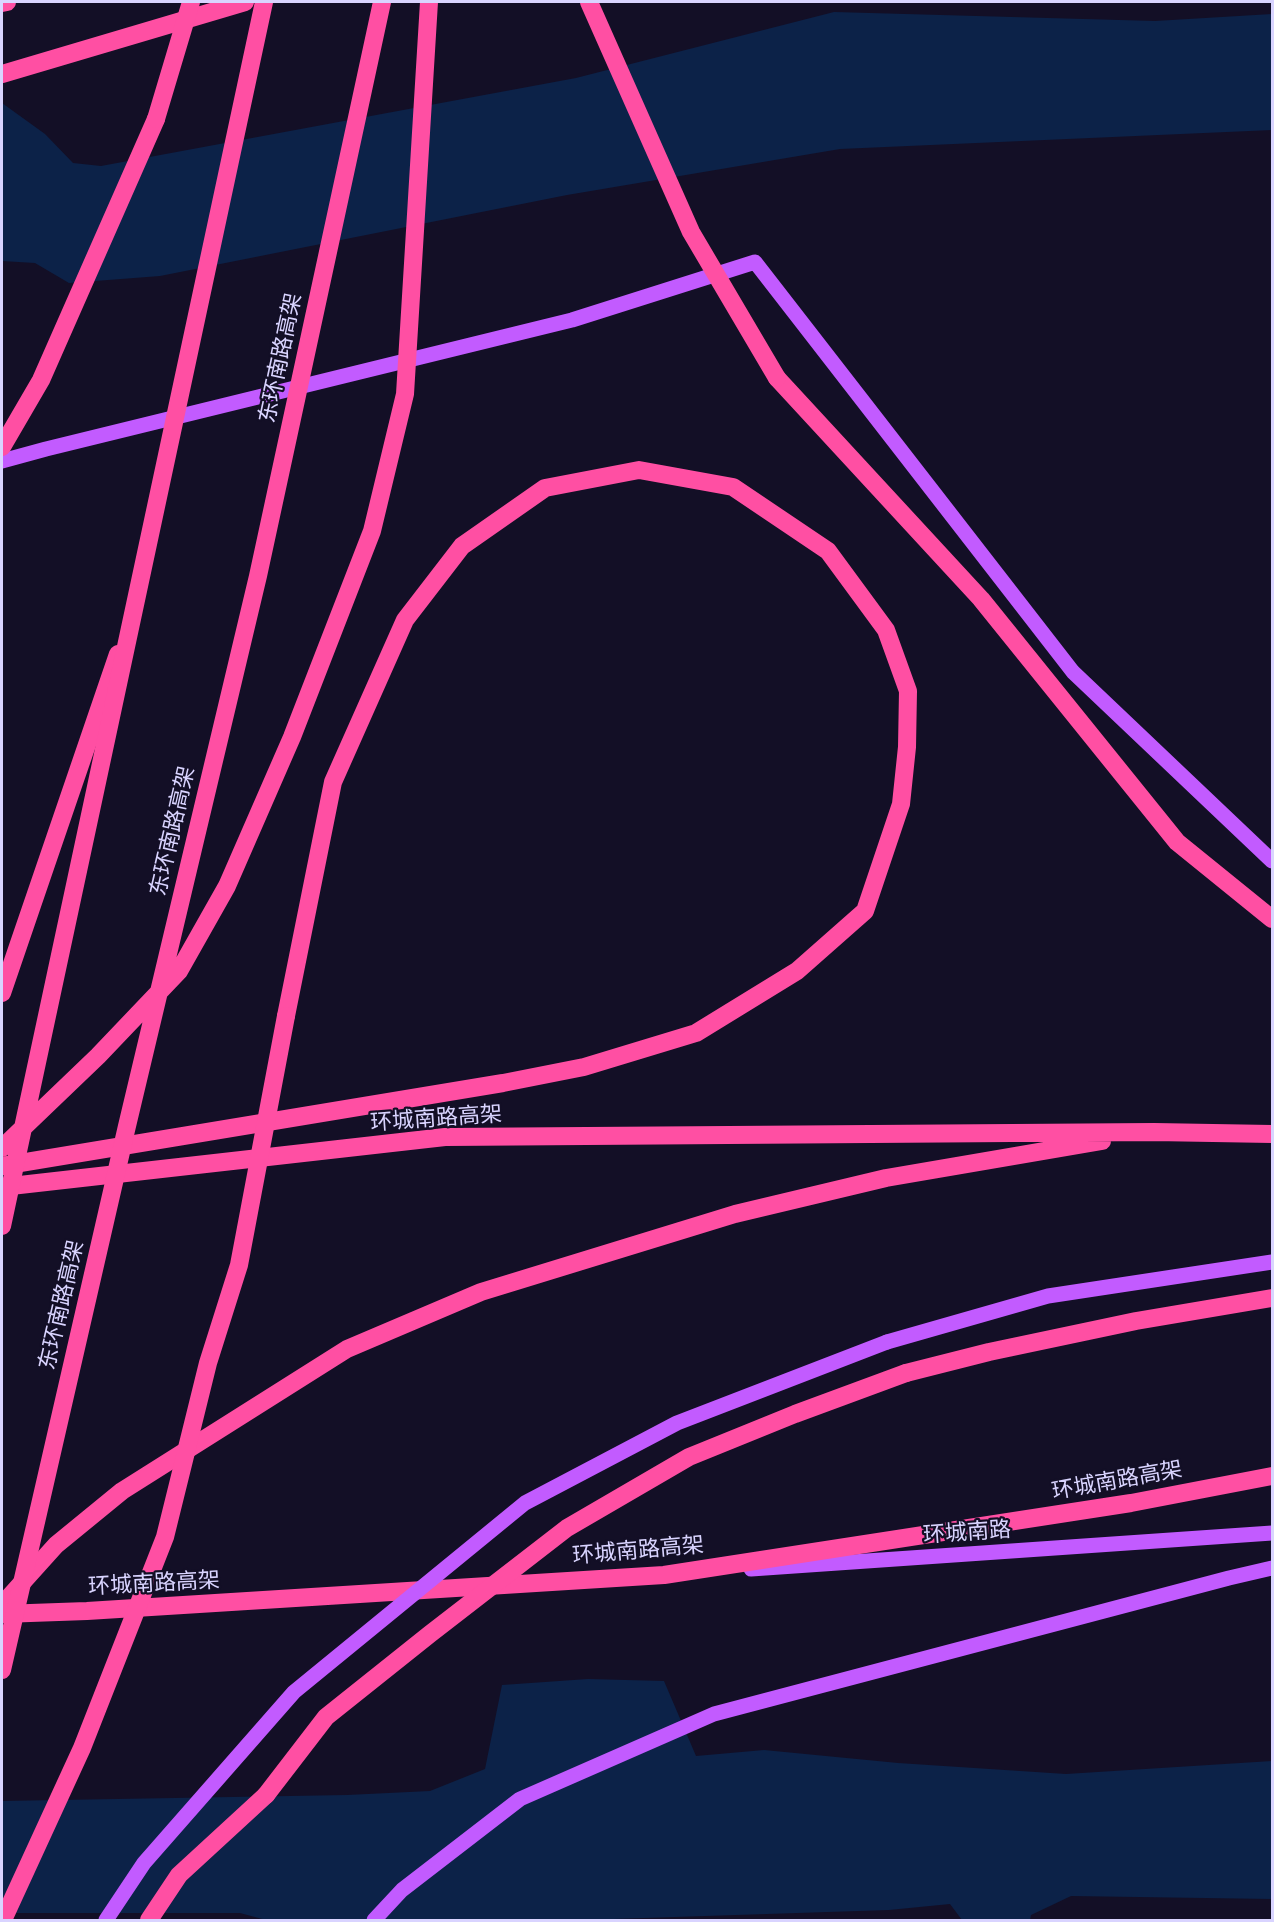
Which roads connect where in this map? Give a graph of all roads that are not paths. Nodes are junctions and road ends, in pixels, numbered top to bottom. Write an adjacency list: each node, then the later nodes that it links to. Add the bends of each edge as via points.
1 (7, 2): 8 (highway)
2 (191, 2): 10 (highway, bridge, via 156,119 41,380)
3 (245, 2): 9 (highway)
4 (264, 2): 12 (highway, bridge)
5 (382, 2): 30 (highway, 东环南路高架, bridge, via 258,576)
6 (429, 2): 18 (highway, bridge, via 405,394 372,531 292,737 231,875 179,971)
7 (589, 2): 14 (highway, bridge, via 691,232 777,378 981,599 1177,842)
8 (2, 3)
9 (2, 74)
10 (2, 447)
11 (2, 461): 13 (main road, via 572,320 755,262 1073,672)
12 (135, 606): 15 (highway, bridge); 21 (highway, bridge)
13 (1272, 861)
14 (1272, 919)
15 (2, 993)
16 (1154, 1132): 17 (highway, 环城南路高架); 20 (highway, 环城南路高架, via 445,1137); 28 (highway, bridge, via 886,1178 735,1214 481,1292 347,1349 122,1491 56,1545)
17 (1272, 1134)
18 (2, 1148)
19 (2, 1166): 31 (highway, bridge, via 503,1083 584,1067 696,1033 797,971 865,911 901,804 907,747 908,691 886,630 828,551 733,487 639,470 545,488 462,546 405,620 333,782 286,1016 239,1265 208,1363 165,1537 82,1748)
20 (2, 1187)
21 (2, 1226)
22 (1272, 1262): 32 (main road, bridge, via 1048,1296 887,1342 677,1423 525,1503 294,1692 144,1863)
23 (1272, 1298): 33 (highway, bridge, via 1136,1321 906,1373 689,1457 567,1528 326,1717 266,1795 179,1875)
24 (1272, 1476): 27 (highway, 环城南路高架, via 1131,1503)
25 (1272, 1533): 27 (main road, 环城南路)
26 (1272, 1568): 34 (main road, via 714,1714 520,1799 402,1890)
27 (664, 1575): 29 (highway, 环城南路高架)
28 (2, 1605)
29 (2, 1614)
30 (2, 1671)
31 (3, 1920)
32 (106, 1920)
33 (149, 1920)
34 (374, 1920)

